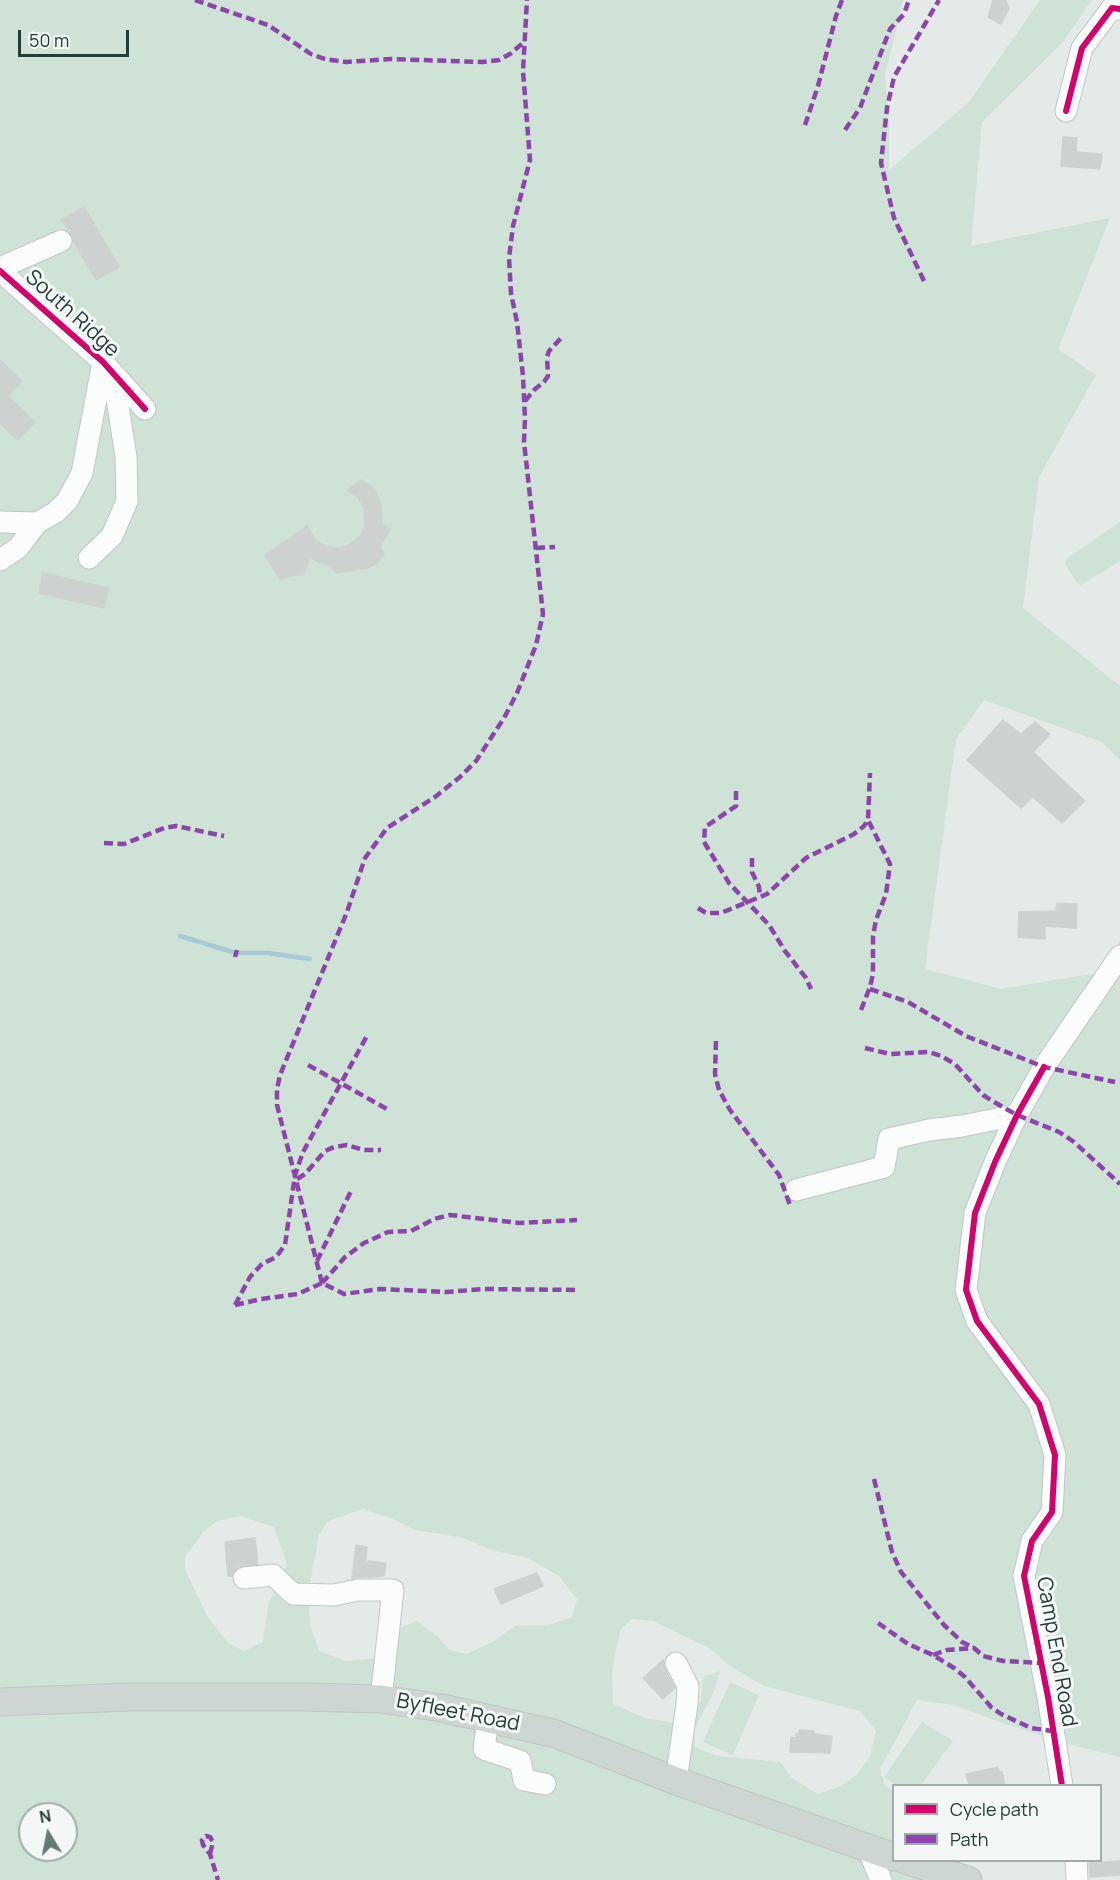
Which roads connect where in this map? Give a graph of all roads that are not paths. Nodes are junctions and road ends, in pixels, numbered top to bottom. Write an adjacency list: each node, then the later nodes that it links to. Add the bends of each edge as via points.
1 (1120, 9): 2 (street, via 1112,9 1082,48)
2 (1066, 111)
3 (61, 241): 4 (street)
4 (0, 270): 5 (street, South Ridge)
5 (108, 368): 6 (street, South Ridge); 8 (street, via 82,473 67,501); 9 (street, via 126,457 127,501 111,536)
6 (145, 409)
7 (0, 522): 8 (street)
8 (37, 523): 10 (street, via 18,548)
9 (88, 558)
10 (1, 559)
11 (1120, 956): 12 (street, Camp End Road, via 1044,1067)
12 (1017, 1115): 13 (street, via 889,1139 884,1167); 21 (street, Camp End Road, via 975,1213 966,1290 977,1321 1039,1404 1055,1455 1052,1512 1032,1542 1024,1575)
13 (796, 1190)
14 (244, 1578): 16 (street, via 273,1575 293,1593 334,1595 393,1590)
15 (676, 1663): 19 (street, via 688,1686)
16 (381, 1699): 17 (main road, Byfleet Road, via 180,1696); 18 (main road, Byfleet Road)
17 (0, 1702)
18 (488, 1718): 19 (main road, Byfleet Road, via 556,1734); 20 (street, via 484,1749 520,1761 525,1780)
19 (676, 1781): 22 (main road, Byfleet Road)
20 (545, 1784)
21 (1062, 1784)
22 (881, 1853): 25 (street)
23 (911, 1862): 26 (main road)
24 (1076, 1862): 27 (street)
25 (881, 1880)
26 (968, 1880)
27 (1077, 1880)

